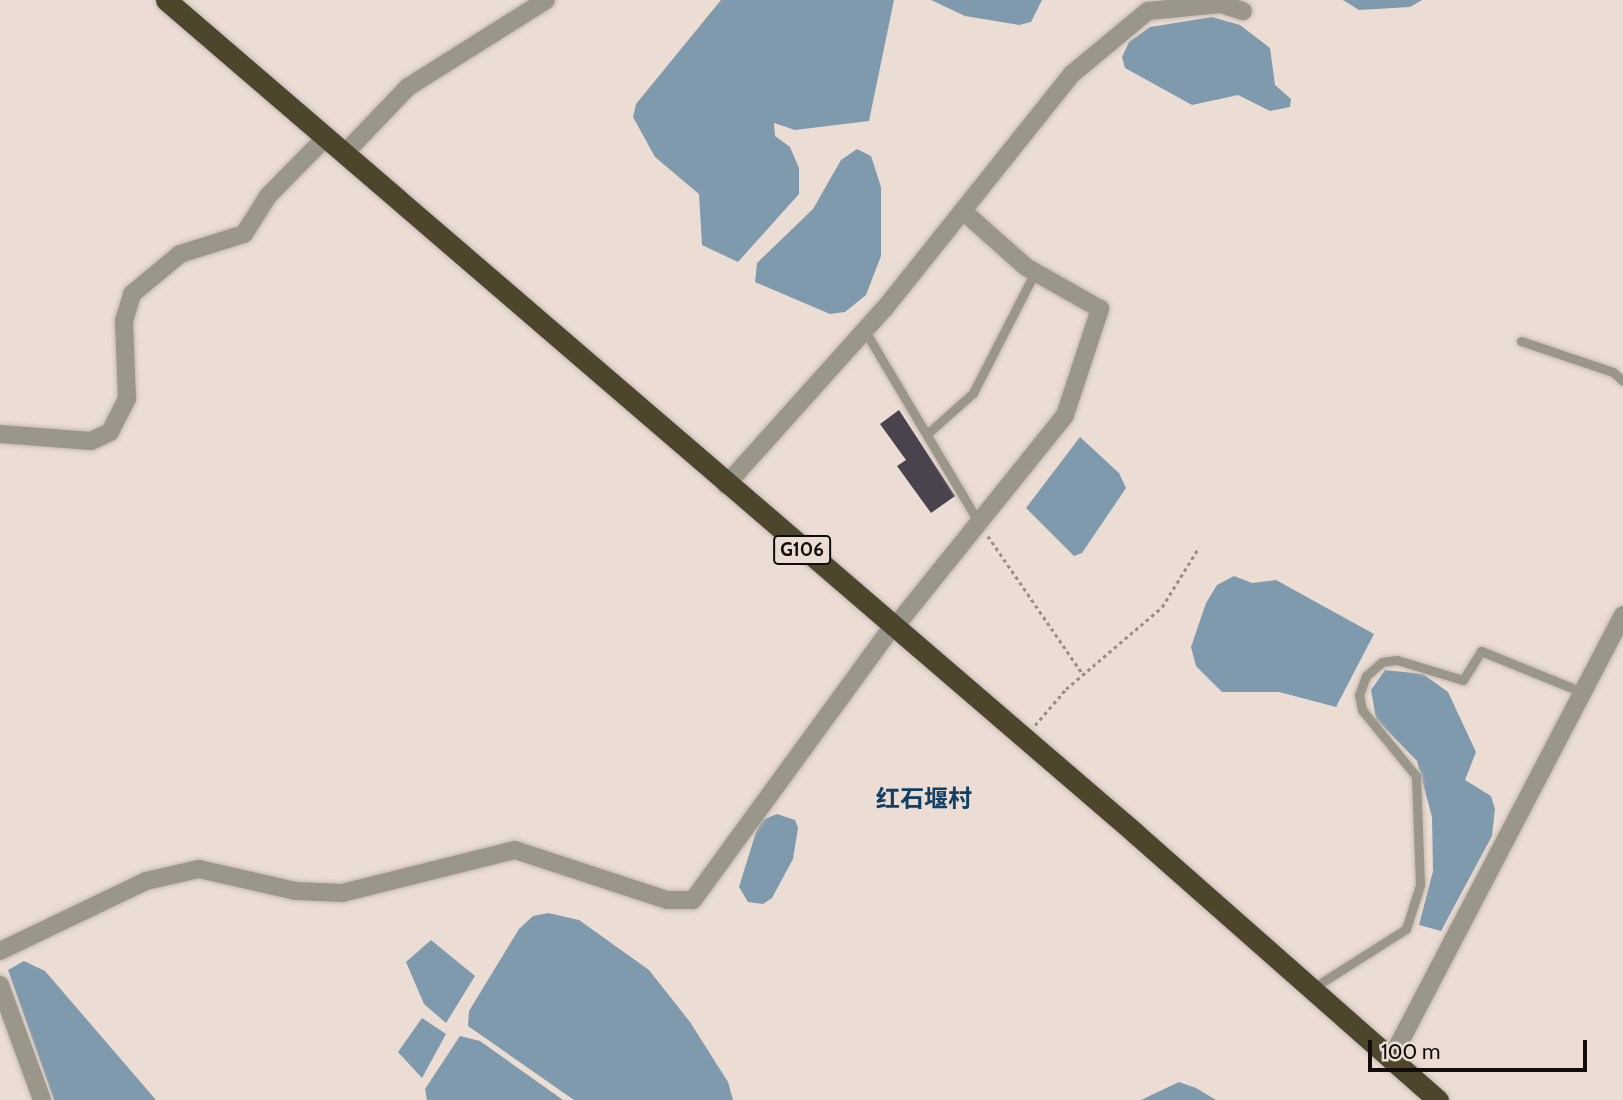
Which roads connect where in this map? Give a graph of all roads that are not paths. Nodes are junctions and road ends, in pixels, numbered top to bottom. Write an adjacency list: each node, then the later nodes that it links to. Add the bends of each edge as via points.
1 (166, 0): 4 (highway, G106)
2 (546, 0): 5 (street, via 408,87)
3 (1243, 11): 6 (street, via 1221,5 1178,6 1138,15 1072,74)
4 (325, 138): 5 (highway, G106); 11 (street, via 268,197 244,233 180,254 132,295 124,321 127,399 110,432 91,441)
5 (344, 154): 13 (highway, G106)
6 (964, 212): 7 (street); 8 (street)
7 (1035, 272): 12 (lane, via 973,393); 14 (street, via 1100,309 1065,415)
8 (865, 331): 12 (lane); 13 (street)
9 (1521, 341): 10 (lane, via 1613,372)
10 (1623, 381)
11 (0, 434)
12 (927, 434): 14 (lane)
13 (726, 485): 16 (highway, G106)
14 (978, 521): 16 (street)
15 (1623, 615): 17 (street)
16 (893, 628): 18 (street, via 693,900 667,900 515,850 342,893 296,891 199,869 146,881); 20 (highway, G106)
17 (1582, 692): 20 (lane, via 1481,651 1463,680 1397,660 1382,662 1366,676 1359,695 1362,710 1416,776 1420,886 1406,929); 21 (street)
18 (0, 951)
19 (0, 985): 22 (street)
20 (1312, 989): 21 (highway, G106)
21 (1391, 1059): 23 (highway, G106)
22 (43, 1100)
23 (1438, 1100)

